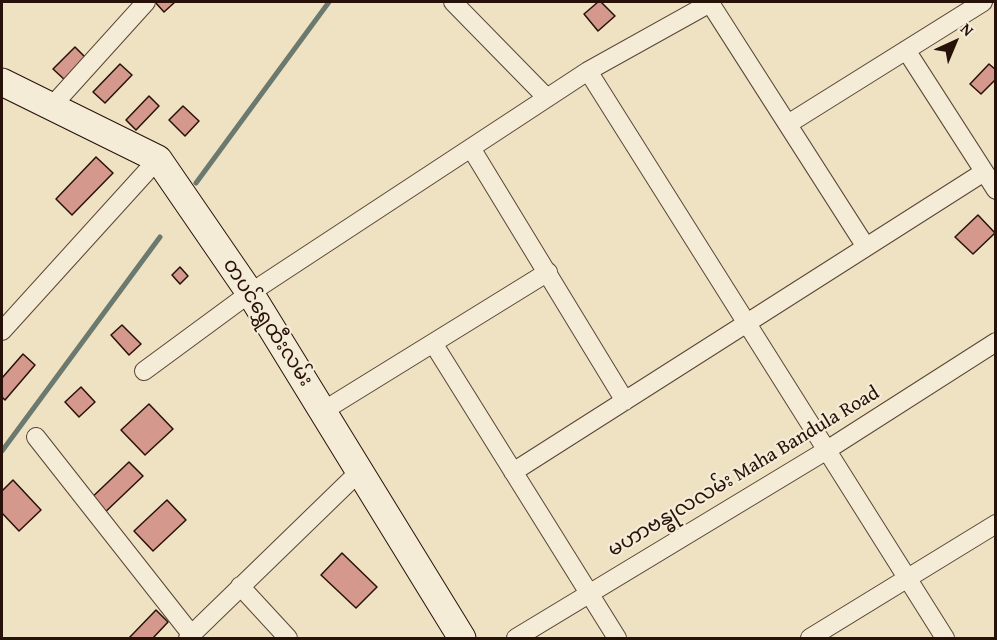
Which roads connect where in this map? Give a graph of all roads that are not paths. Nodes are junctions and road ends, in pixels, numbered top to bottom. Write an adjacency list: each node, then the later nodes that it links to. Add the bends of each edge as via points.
1 (146, 2): 9 (street)
2 (453, 2): 8 (street)
3 (711, 2): 6 (street); 10 (street)
4 (983, 2): 5 (street)
5 (906, 50): 10 (street); 13 (street)
6 (588, 71): 8 (street); 18 (street)
7 (2, 82): 9 (street, တပင်ရွှေထီးလမ်း)
8 (547, 98): 11 (street)
9 (52, 106): 12 (street, တပင်ရွှေထီးလမ်း)
10 (788, 124): 15 (street)
11 (471, 148): 16 (street); 17 (street)
12 (158, 159): 17 (street, တပင်ရွှေထီးလမ်း); 19 (street)
13 (984, 172): 14 (street); 15 (street)
14 (996, 190)
15 (866, 247): 18 (street)
16 (548, 272): 21 (street); 23 (street)
17 (250, 293): 22 (street); 24 (street, တပင်ရွှေထီးလမ်း)
18 (747, 323): 23 (street); 26 (street)
19 (2, 331)
20 (996, 342): 26 (street, မဟာဗန္ဓုလလမ်း Maha Bandula Road)
21 (433, 344): 24 (street); 28 (street)
22 (144, 371)
23 (625, 401): 28 (street)
24 (323, 411): 27 (street, တပင်ရွှေထီးလမ်း)
25 (36, 437): 33 (street)
26 (827, 450): 30 (street); 32 (street, မဟာဗန္ဓုလလမ်း Maha Bandula Road)
27 (360, 471): 31 (street); 35 (street, တပင်ရွှေထီးလမ်း)
28 (513, 472): 32 (street)
29 (996, 524): 30 (street)
30 (907, 579): 38 (street); 39 (street)
31 (240, 586): 33 (street); 34 (street)
32 (589, 594): 36 (street, မဟာဗန္ဓုလလမ်း Maha Bandula Road); 37 (street)
33 (190, 636)
34 (288, 639)
35 (462, 639)
36 (516, 639)
37 (617, 639)
38 (810, 639)
39 (945, 639)

